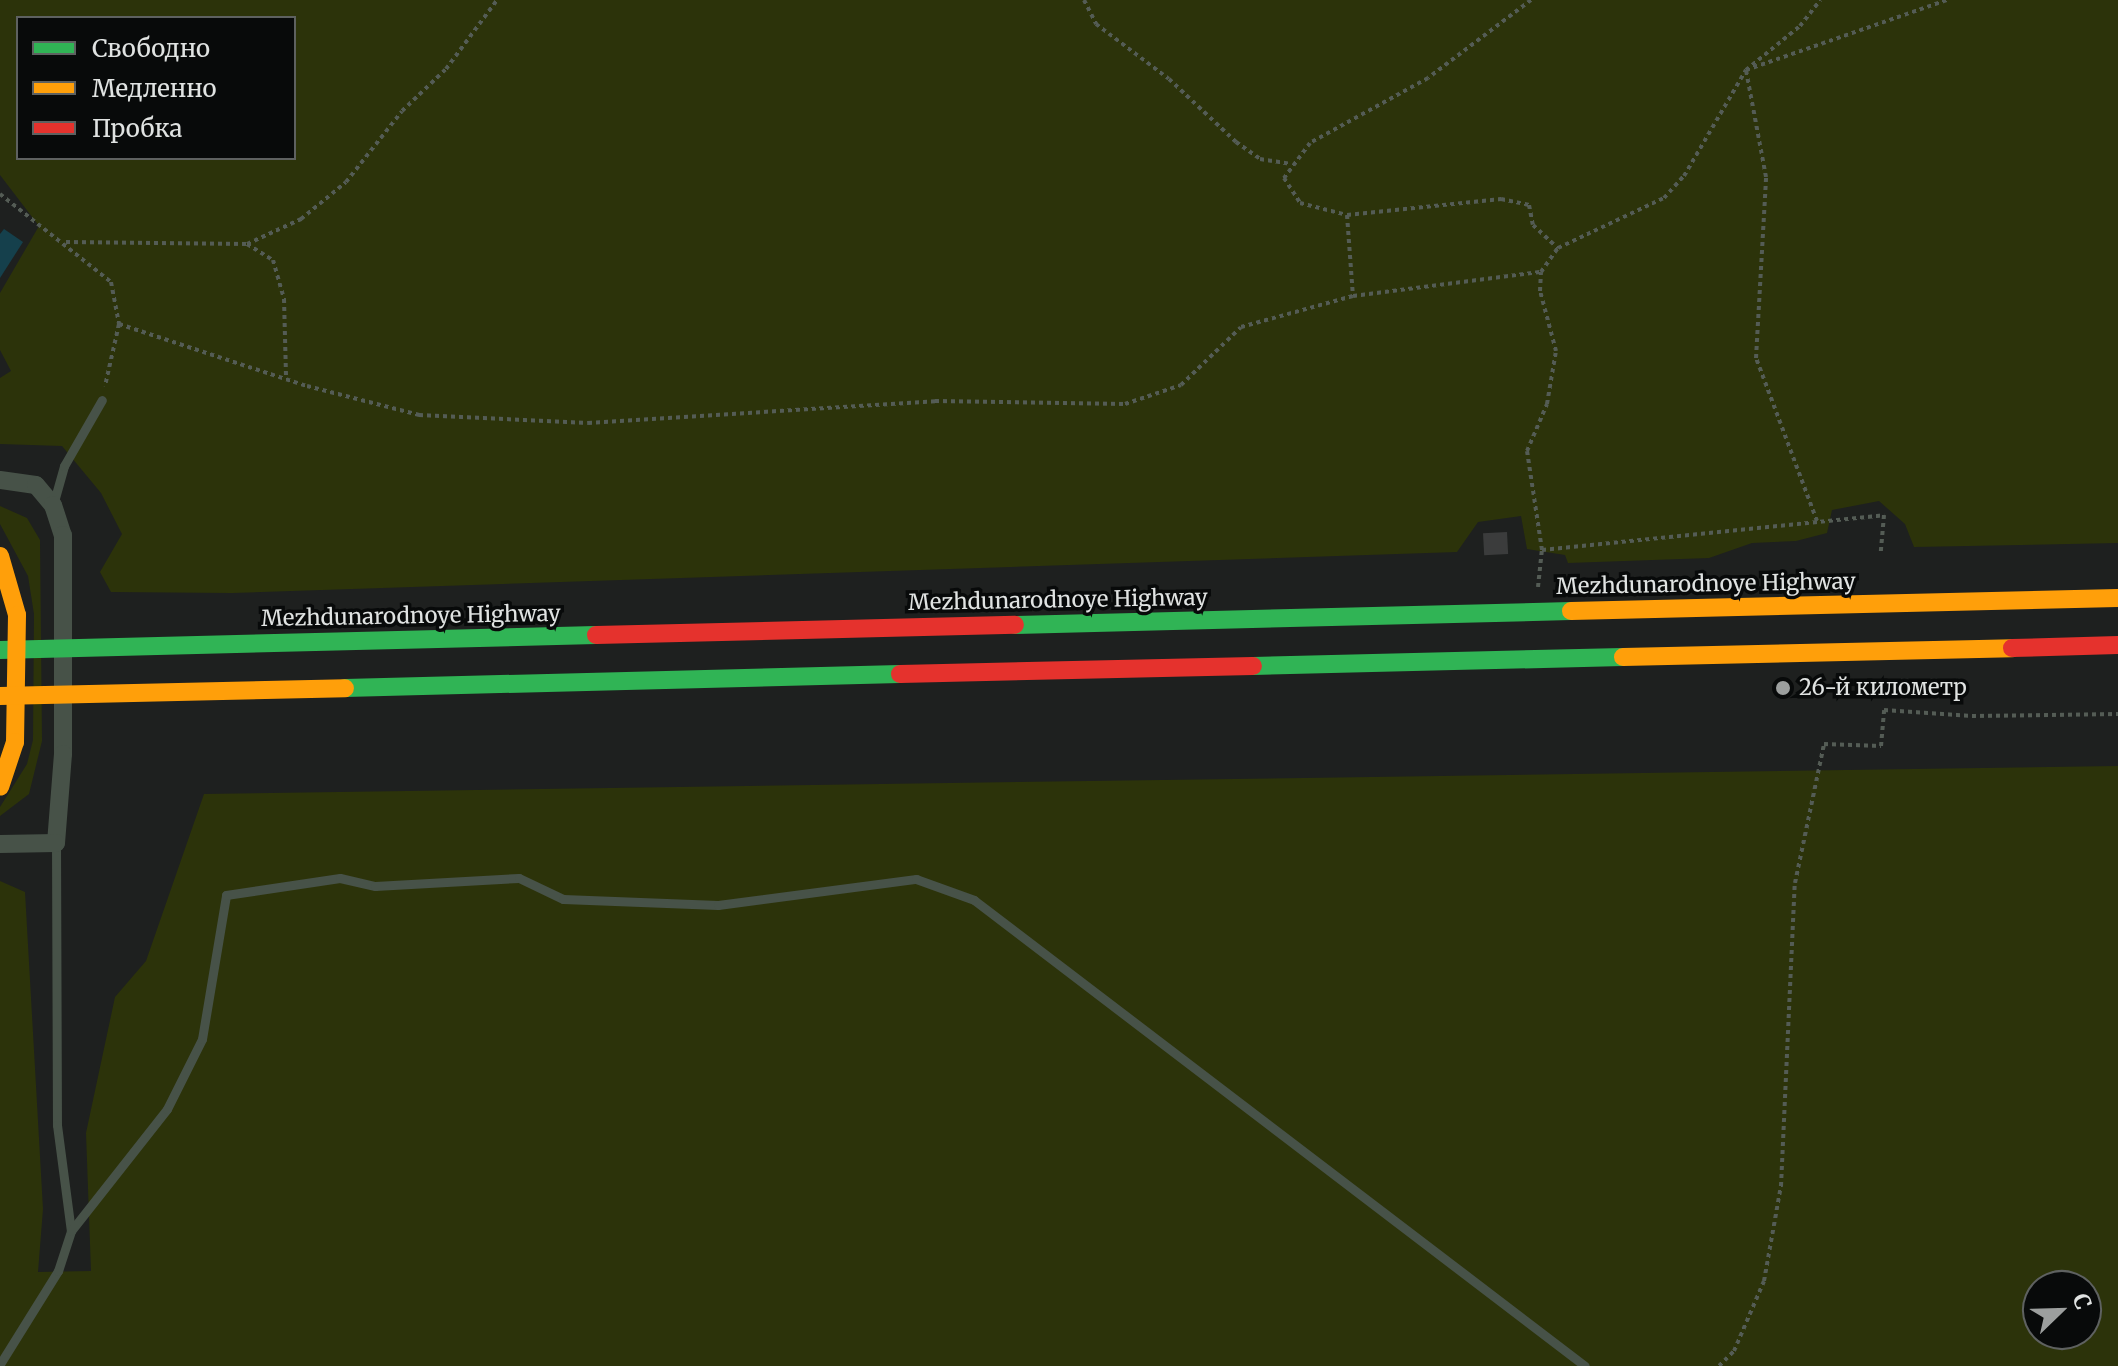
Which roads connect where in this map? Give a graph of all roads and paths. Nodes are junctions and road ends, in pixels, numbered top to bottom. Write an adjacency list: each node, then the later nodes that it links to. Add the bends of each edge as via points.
1 (497, 0): 11 (path, via 446,69 402,111 346,182 301,219)
2 (1084, 0): 7 (path, via 1107,34 1169,79 1236,142 1260,159)
3 (1531, 0): 7 (path, via 1428,78 1322,135)
4 (1820, 0): 6 (path, via 1800,26)
5 (1947, 0): 6 (path)
6 (1746, 70): 12 (path, via 1684,176 1664,198); 20 (path, via 1766,177 1756,358)
7 (1290, 164): 9 (path, via 1284,178 1300,203)
8 (0, 194): 10 (path)
9 (1347, 215): 12 (path, via 1501,199 1529,205 1533,225); 14 (path)
10 (66, 242): 11 (path); 15 (path, via 111,282)
11 (247, 244): 16 (path, via 273,260 284,299)
12 (1558, 248): 13 (path)
13 (1541, 272): 14 (path); 21 (path, via 1540,291 1556,351 1547,404 1527,451)
14 (1353, 296): 16 (path, via 1241,327 1181,385 1125,404 935,401 588,423 419,415)
15 (119, 324): 16 (path); 17 (path)
16 (286, 379)
17 (102, 400): 19 (lane, via 64,466)
18 (0, 480): 19 (street, via 36,485)
19 (53, 505): 31 (street, via 63,535 63,754)
20 (1817, 521): 21 (path); 22 (path, via 1884,515)
21 (1542, 550): 25 (path)
22 (1881, 553)
23 (0, 556): 30 (main road, via 17,615 15,742)
24 (2118, 598): 25 (main road, Mezhdunarodnoye Highway)
25 (1535, 612): 27 (main road, Mezhdunarodnoye Highway)
26 (2118, 645): 28 (main road)
27 (0, 650)
28 (0, 696)
29 (2118, 714): 36 (path, via 1972,716 1884,710 1881,746 1824,744 1795,883 1778,1200 1764,1281 1734,1351)
30 (0, 787)
31 (56, 843): 32 (street); 33 (lane, via 57,1125)
32 (0, 844)
33 (71, 1231): 34 (lane, via 58,1271); 35 (lane, via 167,1109 202,1039 226,895 340,878 375,886 519,878 563,899 718,905 916,879 974,900)
34 (0, 1364)
35 (1585, 1366)
36 (1719, 1366)

